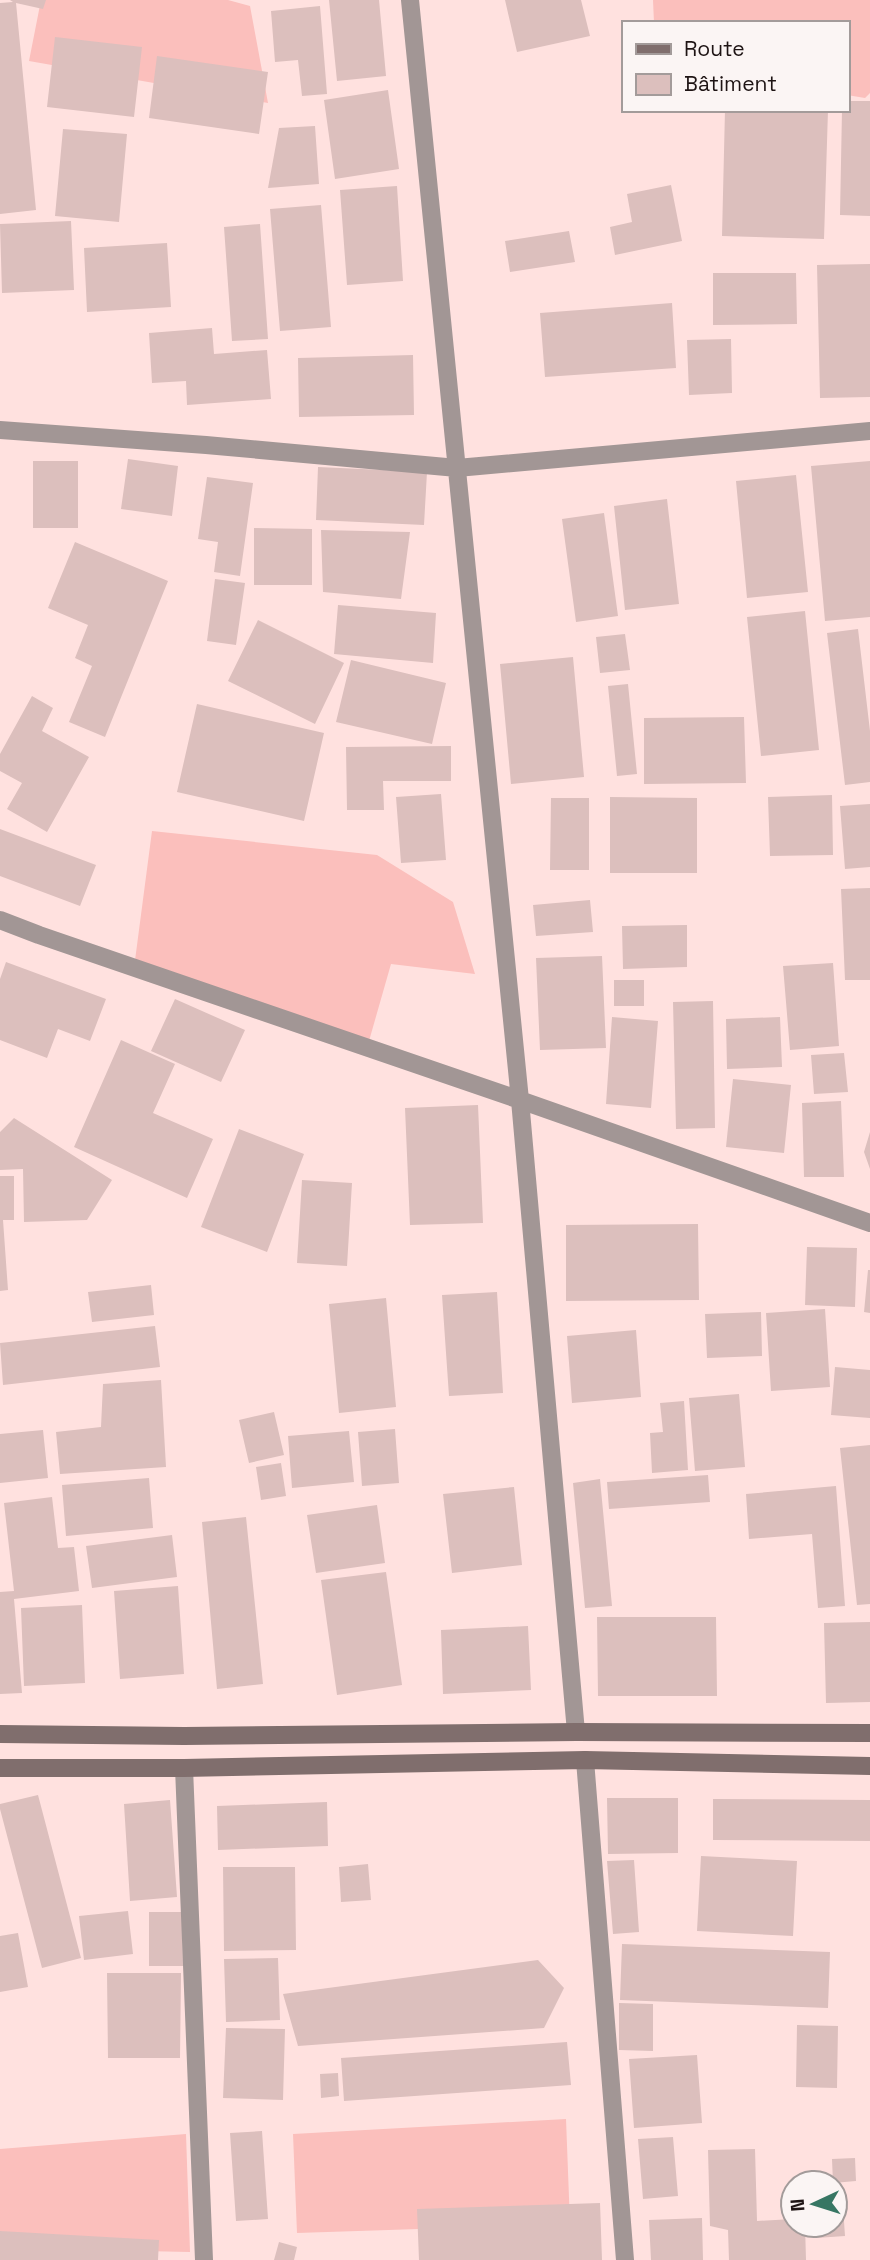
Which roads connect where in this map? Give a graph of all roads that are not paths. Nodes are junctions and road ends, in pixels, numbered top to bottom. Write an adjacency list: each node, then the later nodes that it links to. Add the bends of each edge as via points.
1 (410, 0): 4 (street)
2 (0, 430): 4 (street)
3 (870, 431): 4 (street)
4 (457, 468): 6 (street)
5 (0, 920): 6 (street)
6 (520, 1100): 7 (street); 8 (street)
7 (870, 1223)
8 (576, 1732): 9 (street); 10 (street, via 184,1737)
9 (870, 1733)
10 (0, 1734)
11 (585, 1760): 12 (street); 14 (street); 16 (street)
12 (870, 1766)
13 (0, 1768): 14 (street)
14 (184, 1768): 15 (street)
15 (204, 2260)
16 (625, 2260)

